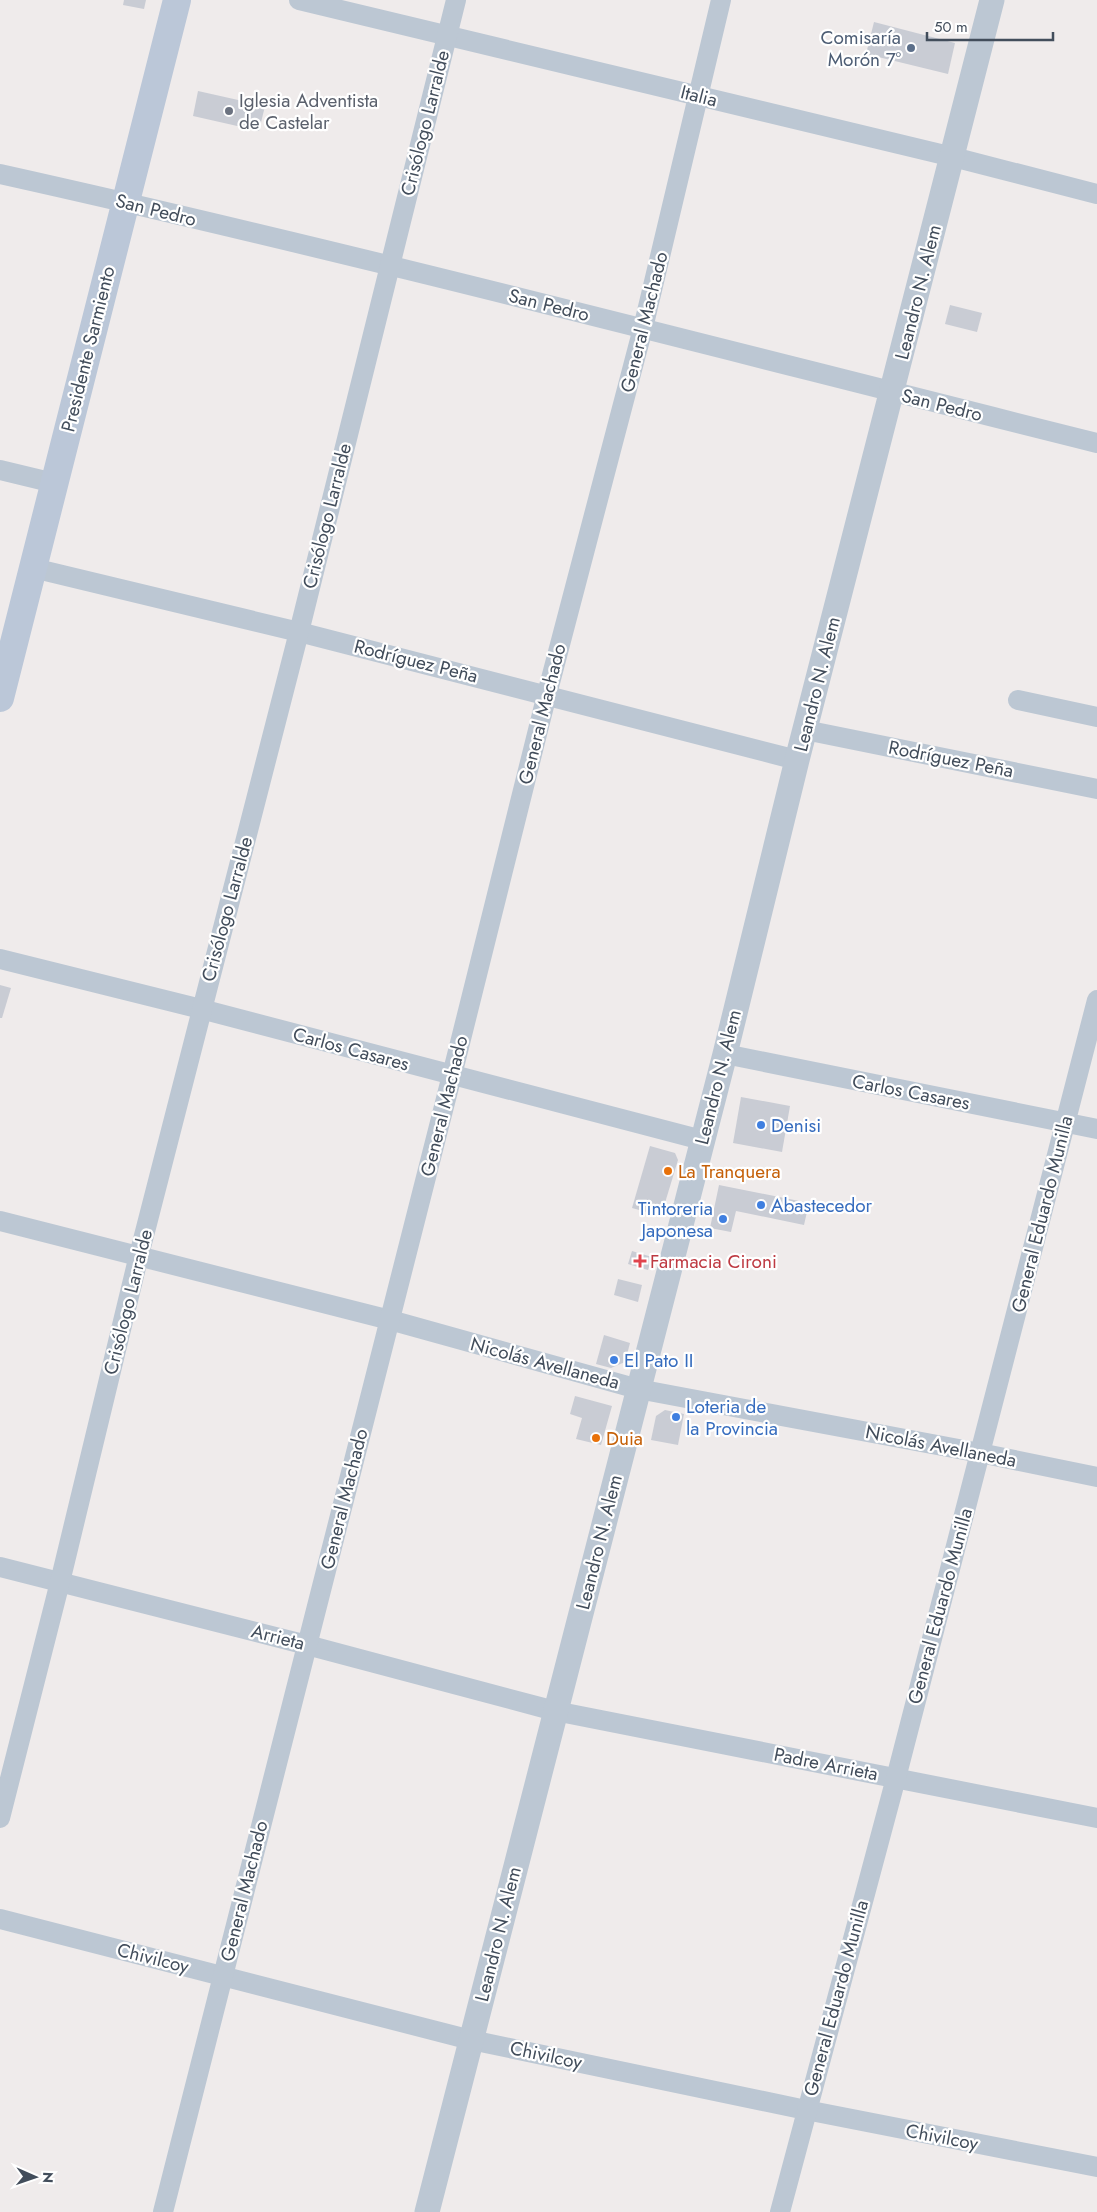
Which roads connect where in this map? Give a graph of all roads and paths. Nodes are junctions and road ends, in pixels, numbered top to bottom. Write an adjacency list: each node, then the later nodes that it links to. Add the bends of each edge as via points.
1 (177, 0): 11 (main road, Presidente Sarmiento)
2 (299, 0): 6 (street, Italia)
3 (456, 0): 6 (street, Crisólogo Larralde)
4 (721, 0): 7 (street, General Machado)
5 (992, 0): 8 (street, Leandro N. Alem)
6 (447, 35): 7 (street, Italia); 12 (street, Crisólogo Larralde)
7 (698, 96): 8 (street, Italia); 13 (street, General Machado)
8 (953, 157): 10 (street, Italia); 14 (street, Leandro N. Alem)
9 (0, 174): 11 (street, San Pedro)
10 (1097, 194)
11 (126, 202): 12 (street, San Pedro); 17 (main road, Presidente Sarmiento)
12 (388, 266): 13 (street, San Pedro); 19 (street, Crisólogo Larralde)
13 (644, 328): 14 (street, San Pedro); 20 (street, General Machado)
14 (892, 392): 15 (street, San Pedro); 24 (street, Leandro N. Alem)
15 (1097, 443)
16 (0, 470): 17 (street)
17 (54, 483): 18 (main road, Presidente Sarmiento)
18 (33, 568): 19 (street, Rodríguez Peña); 21 (main road, Presidente Sarmiento)
19 (299, 632): 20 (street, Rodríguez Peña); 29 (street, Crisólogo Larralde)
20 (546, 694): 25 (street, Rodríguez Peña); 31 (street, General Machado)
21 (0, 698)
22 (1018, 700): 23 (street)
23 (1097, 717)
24 (805, 730): 25 (street, Leandro N. Alem); 26 (street, Rodríguez Peña)
25 (797, 760): 30 (street, Leandro N. Alem)
26 (1097, 789)
27 (0, 959): 29 (street, Carlos Casares)
28 (1097, 1000): 32 (street, General Eduardo Munilla)
29 (201, 1009): 31 (street, Carlos Casares); 36 (street, Crisólogo Larralde)
30 (725, 1054): 32 (street, Carlos Casares); 34 (street, Leandro N. Alem)
31 (452, 1076): 34 (street, Carlos Casares); 37 (street, General Machado)
32 (1066, 1122): 33 (street, Carlos Casares); 39 (street, General Eduardo Munilla)
33 (1097, 1128)
34 (702, 1140): 38 (street, Leandro N. Alem)
35 (0, 1220): 36 (street, Nicolás Avellaneda)
36 (139, 1255): 37 (street, Nicolás Avellaneda); 42 (street, Crisólogo Larralde)
37 (390, 1320): 38 (street, Nicolás Avellaneda); 43 (street, General Machado)
38 (638, 1389): 39 (street, Nicolás Avellaneda); 44 (street, Leandro N. Alem)
39 (980, 1453): 40 (street, Nicolás Avellaneda); 45 (street, General Eduardo Munilla)
40 (1097, 1477)
41 (0, 1567): 42 (street, Arrieta)
42 (60, 1582): 43 (street, Arrieta); 46 (street, Crisólogo Larralde)
43 (307, 1645): 44 (street, Arrieta); 49 (street, General Machado)
44 (556, 1711): 45 (street, Padre Arrieta); 50 (street, Leandro N. Alem)
45 (896, 1778): 47 (street, Padre Arrieta); 51 (street, General Eduardo Munilla)
46 (0, 1818)
47 (1097, 1818)
48 (0, 1919): 49 (street, Chivilcoy)
49 (223, 1975): 50 (street, Chivilcoy); 53 (street, General Machado)
50 (471, 2040): 51 (street, Chivilcoy); 54 (street, Leandro N. Alem)
51 (806, 2110): 52 (street, Chivilcoy); 55 (street, General Eduardo Munilla)
52 (1097, 2167)
53 (163, 2212)
54 (427, 2212)
55 (780, 2212)

